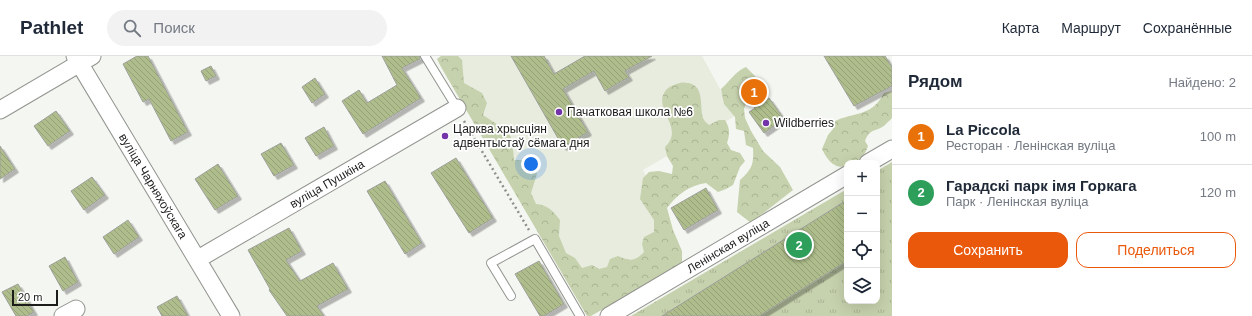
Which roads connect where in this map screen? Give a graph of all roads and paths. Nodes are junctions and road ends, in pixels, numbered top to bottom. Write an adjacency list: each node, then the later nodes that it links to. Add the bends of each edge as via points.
1 (425, 56): 3 (lane)
2 (82, 59): 4 (street); 9 (street, вуліца Чарняхоўскага)
3 (456, 108): 8 (path); 9 (street, вуліца Пушкіна)
4 (0, 110)
5 (892, 149): 6 (street)
6 (873, 160)
7 (844, 178): 13 (street, Ленінская вуліца)
8 (535, 239): 10 (lane, via 491,263); 12 (lane)
9 (198, 259): 11 (street, вуліца Чарняхоўскага)
10 (511, 296)
11 (231, 316)
12 (580, 316)
13 (609, 316)

